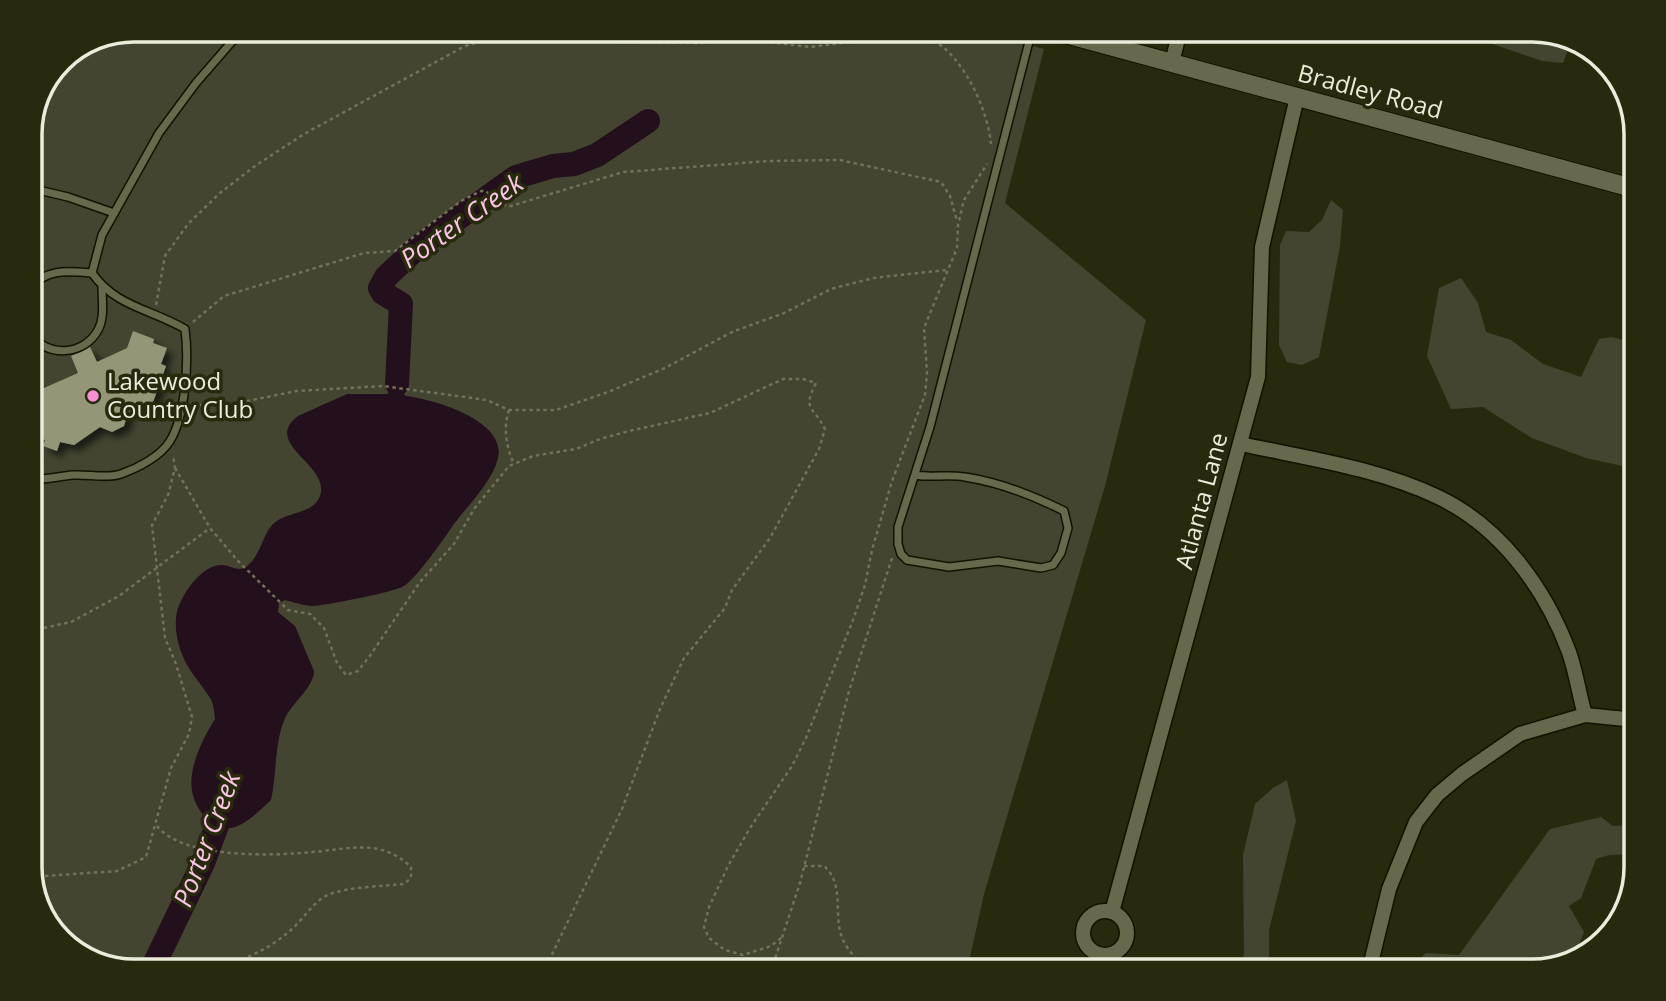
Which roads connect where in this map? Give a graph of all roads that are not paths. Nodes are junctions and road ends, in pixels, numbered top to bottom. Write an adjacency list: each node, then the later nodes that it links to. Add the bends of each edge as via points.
1 (232, 42): 9 (lane, via 159,133)
2 (1029, 42): 15 (lane)
3 (1095, 42): 5 (street, Bradley Road)
4 (1177, 42): 5 (street)
5 (1172, 63): 6 (street, Bradley Road)
6 (1297, 97): 7 (street, Bradley Road); 14 (street, Atlanta Lane, via 1262,247 1258,377)
7 (1624, 186)
8 (42, 191): 9 (lane)
9 (114, 213): 10 (lane, via 102,235)
10 (92, 273): 11 (lane, via 54,272); 12 (lane)
11 (42, 277)
12 (102, 287): 13 (lane, via 103,318 91,340 69,351); 16 (lane, via 185,329 181,405 171,440 162,451 119,475)
13 (42, 344)
14 (1241, 444): 17 (street, via 1372,473 1438,497 1495,534 1543,595 1569,653); 19 (street, Atlanta Lane)
15 (915, 475): 15 (lane, via 898,527 898,544 907,560 949,567 998,561 1041,568 1053,565 1061,553 1068,528 1064,511 980,480)
16 (42, 479)
17 (1585, 715): 18 (street); 20 (street, via 1520,734 1437,795 1416,822 1389,889)
18 (1624, 719)
19 (1112, 912)
20 (1372, 959)

